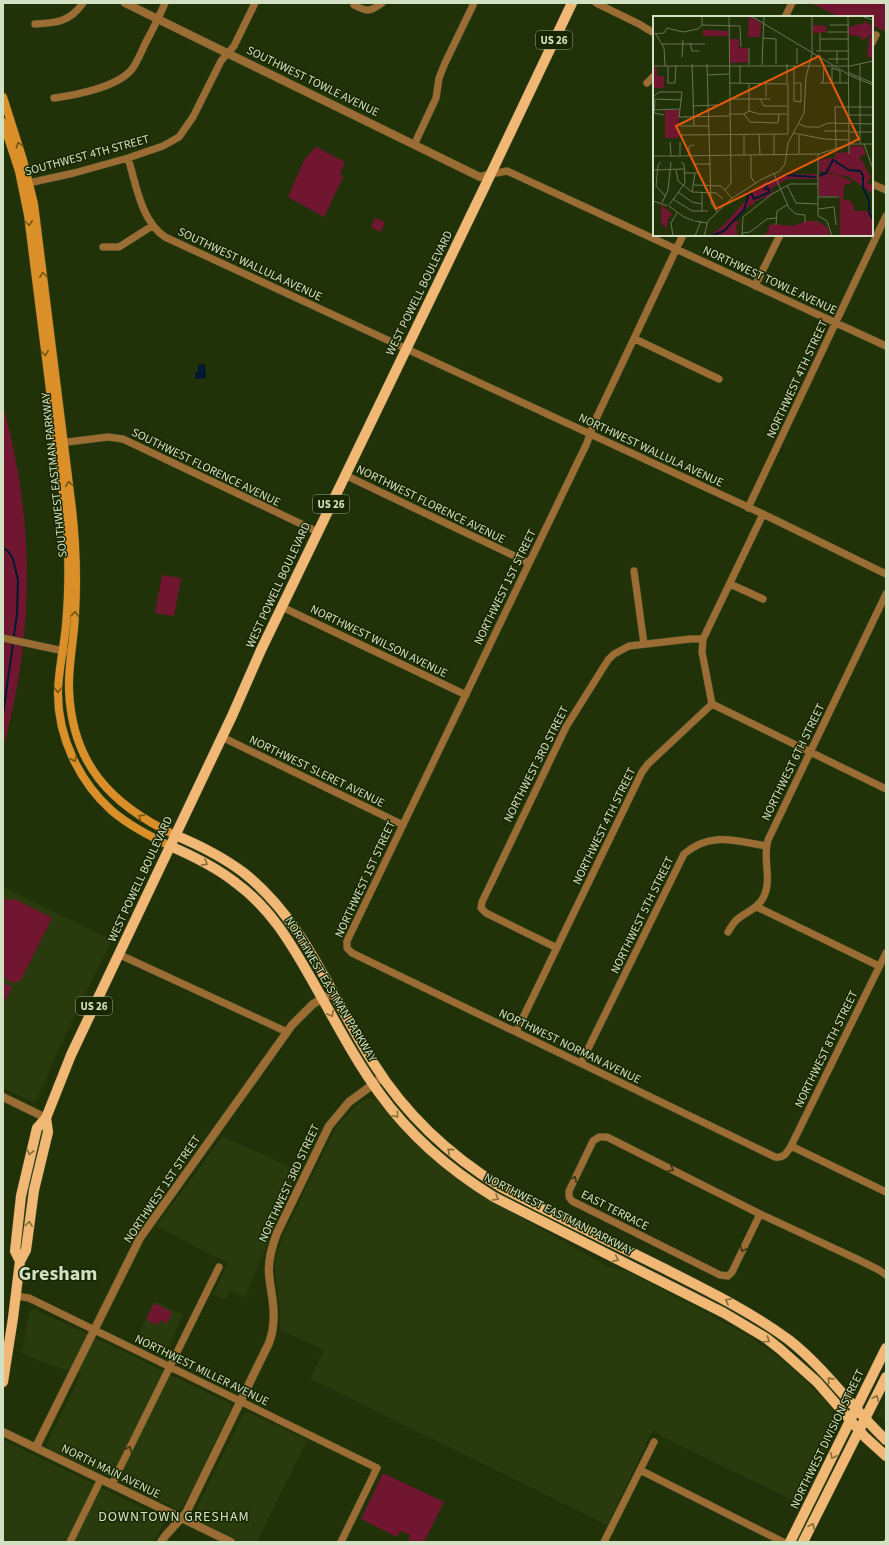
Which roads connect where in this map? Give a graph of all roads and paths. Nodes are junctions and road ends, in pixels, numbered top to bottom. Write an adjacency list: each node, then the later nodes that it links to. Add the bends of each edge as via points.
1 (83, 3): 13 (street, via 78,11 64,20)
2 (125, 3): 12 (street, SOUTHWEST TOWLE AVENUE)
3 (165, 3): 12 (street)
4 (255, 3): 17 (street, SOUTHWEST 4TH STREET)
5 (382, 3): 10 (street, via 373,10 365,11)
6 (474, 3): 23 (street, via 445,63 439,78 436,98)
7 (572, 3): 25 (main road, WEST POWELL BOULEVARD / US 26)
8 (596, 3): 14 (street)
9 (792, 3): 11 (street)
10 (354, 5)
11 (786, 16)
12 (158, 19): 17 (street, SOUTHWEST TOWLE AVENUE); 21 (street, via 137,62 125,76 110,84)
13 (35, 24)
14 (653, 32)
15 (876, 35): 16 (street)
16 (873, 41)
17 (228, 53): 23 (street, SOUTHWEST TOWLE AVENUE); 24 (street, SOUTHWEST 4TH STREET, via 221,61 193,117 179,137 163,146)
18 (653, 77): 19 (street)
19 (647, 83)
20 (3, 97): 26 (main road, SOUTHWEST EASTMAN PARKWAY, one-way to 20)
21 (54, 98)
22 (3, 122): 26 (main road, SOUTHWEST EASTMAN PARKWAY)
23 (414, 145): 25 (street, SOUTHWEST TOWLE AVENUE, via 480,177)
24 (128, 158): 26 (street, SOUTHWEST 4TH STREET); 30 (street, SOUTHWEST WALLULA AVENUE, via 145,214)
25 (491, 174): 34 (street, NORTHWEST TOWLE AVENUE, via 506,170); 39 (main road, WEST POWELL BOULEVARD / US 26)
26 (26, 184): 42 (main road, SOUTHWEST EASTMAN PARKWAY, via 30,232)
27 (873, 184): 28 (street)
28 (886, 190)
29 (886, 216): 36 (street, NORTHWEST 4TH STREET)
30 (152, 226): 33 (street, via 119,247); 39 (street, SOUTHWEST WALLULA AVENUE, via 165,237)
31 (682, 236): 34 (street, NORTHWEST 1ST STREET)
32 (780, 236): 35 (street)
33 (103, 247)
34 (676, 249): 35 (street, NORTHWEST TOWLE AVENUE); 37 (street, NORTHWEST 1ST STREET)
35 (755, 286): 36 (street, NORTHWEST TOWLE AVENUE)
36 (835, 323): 38 (street, NORTHWEST TOWLE AVENUE); 44 (street, NORTHWEST 4TH STREET)
37 (634, 339): 40 (street); 41 (street, NORTHWEST 1ST STREET, via 593,424)
38 (886, 346)
39 (406, 349): 41 (street, NORTHWEST WALLULA AVENUE); 43 (main road, WEST POWELL BOULEVARD / US 26)
40 (719, 379)
41 (591, 435): 44 (street, NORTHWEST WALLULA AVENUE); 47 (street, NORTHWEST 1ST STREET)
42 (60, 443): 46 (street, SOUTHWEST FLORENCE AVENUE, via 108,437 123,439); 57 (main road, SOUTHWEST EASTMAN PARKWAY, via 68,545 68,595); 58 (main road, SOUTHWEST EASTMAN PARKWAY, one-way to 42, via 75,546 72,509)
43 (345, 475): 46 (main road, WEST POWELL BOULEVARD / US 26); 47 (street, NORTHWEST FLORENCE AVENUE)
44 (748, 508): 45 (street, NORTHWEST WALLULA AVENUE)
45 (763, 514): 49 (street, NORTHWEST WALLULA AVENUE); 50 (street)
46 (318, 532): 53 (main road, WEST POWELL BOULEVARD / US 26)
47 (529, 563): 59 (street, NORTHWEST 1ST STREET)
48 (634, 571): 56 (street)
49 (886, 574)
50 (730, 584): 52 (street); 55 (street)
51 (886, 594): 62 (street, NORTHWEST 6TH STREET)
52 (763, 599)
53 (282, 607): 59 (street, NORTHWEST WILSON AVENUE); 61 (main road, WEST POWELL BOULEVARD / US 26)
54 (3, 638): 57 (street)
55 (703, 640): 56 (street, NORTHWEST 3RD STREET); 60 (street, via 702,652)
56 (644, 644): 71 (street, NORTHWEST 3RD STREET, via 628,646 608,660 566,727 482,902 481,908 486,913)
57 (62, 651): 58 (street); 66 (main road, SOUTHWEST EASTMAN PARKWAY, one-way to 66, via 58,681 60,716 69,749 81,772 111,810 138,829)
58 (72, 653): 65 (main road, SOUTHWEST EASTMAN PARKWAY, one-way to 58, via 126,807 102,784 88,763 71,714 69,689)
59 (466, 695): 64 (street, NORTHWEST 1ST STREET)
60 (712, 704): 62 (street); 71 (street, NORTHWEST 4TH STREET, via 642,772)
61 (222, 736): 64 (street, NORTHWEST SLERET AVENUE); 65 (main road, WEST POWELL BOULEVARD / US 26)
62 (810, 752): 63 (street); 67 (street, NORTHWEST 6TH STREET)
63 (886, 789)
64 (403, 825): 70 (street, NORTHWEST 1ST STREET, via 347,940)
65 (175, 835): 66 (main road, WEST POWELL BOULEVARD / US 26); 75 (main road, NORTHWEST EASTMAN PARKWAY, via 228,862 270,896 294,926)
66 (170, 846): 72 (main road, WEST POWELL BOULEVARD / US 26); 76 (main road, NORTHWEST EASTMAN PARKWAY, one-way to 76, via 225,874 253,898 285,934)
67 (766, 846): 68 (street, NORTHWEST 6TH STREET, via 768,883); 79 (street, NORTHWEST 5TH STREET, via 714,839 698,844 684,854)
68 (757, 907): 69 (street, via 738,918); 74 (street)
69 (728, 932)
70 (347, 948): 78 (street, NORTHWEST NORMAN AVENUE, via 352,953)
71 (557, 948): 78 (street, NORTHWEST 4TH STREET)
72 (118, 954): 77 (street); 83 (main road, WEST POWELL BOULEVARD / US 26, via 71,1055)
73 (886, 955): 74 (street, NORTHWEST 8TH STREET)
74 (879, 966): 84 (street, NORTHWEST 8TH STREET)
75 (333, 993): 76 (street, NORTHWEST 1ST STREET); 80 (main road, NORTHWEST EASTMAN PARKWAY)
76 (323, 998): 77 (street, NORTHWEST 1ST STREET, via 306,1011); 81 (main road, NORTHWEST EASTMAN PARKWAY, one-way to 81)
77 (287, 1032): 91 (street, NORTHWEST 1ST STREET, via 144,1232)
78 (516, 1032): 79 (street, NORTHWEST NORMAN AVENUE)
79 (582, 1063): 85 (street, NORTHWEST NORMAN AVENUE, via 774,1157 781,1158)
80 (383, 1077): 81 (street, NORTHWEST 3RD STREET); 97 (main road, NORTHWEST EASTMAN PARKWAY, one-way to 80, via 809,1358 761,1320 501,1187 481,1174 447,1149 428,1131)
81 (373, 1084): 96 (street, NORTHWEST 3RD STREET, via 349,1102 329,1126 277,1233 271,1251 269,1272 274,1316 271,1335); 99 (main road, NORTHWEST EASTMAN PARKWAY, one-way to 99, via 419,1140 474,1184 508,1205 736,1319 771,1342 802,1368)
82 (3, 1097): 83 (street)
83 (46, 1118): 90 (main road, WEST POWELL BOULEVARD / US 26, via 48,1132 34,1190 26,1250 20,1261)
84 (791, 1146): 85 (street, NORTHWEST 8TH STREET); 86 (street)
85 (786, 1154)
86 (886, 1192)
87 (760, 1214): 87 (street, EAST TERRACE, one-way to 87, via 728,1276 720,1275 572,1201 569,1191 593,1141 607,1137); 89 (street, EAST TERRACE)
88 (219, 1267): 93 (street)
89 (886, 1275)
90 (16, 1296): 91 (street, NORTHWEST MILLER AVENUE, via 29,1298); 95 (main road, WEST POWELL BOULEVARD / US 26)
91 (95, 1330): 93 (street, NORTHWEST MILLER AVENUE); 104 (street, NORTHWEST 1ST STREET)
92 (886, 1348): 97 (main road, NORTHWEST DIVISION STREET)
93 (169, 1367): 96 (street, NORTHWEST MILLER AVENUE); 108 (street, one-way to 93)
94 (886, 1377): 98 (main road, NORTHWEST DIVISION STREET, one-way to 94)
95 (3, 1382)
96 (241, 1402): 109 (street, NORTHWEST 3RD STREET); 113 (street, NORTHWEST MILLER AVENUE, via 377,1468)
97 (856, 1409): 98 (main road, NORTHWEST EASTMAN PARKWAY); 99 (main road, NORTHWEST DIVISION STREET)
98 (865, 1419): 100 (main road, NORTHWEST DIVISION STREET); 102 (main road, NORTHWEST EASTMAN PARKWAY)
99 (850, 1421): 100 (main road, NORTHWEST EASTMAN PARKWAY); 116 (main road, NORTHWEST DIVISION STREET, one-way to 116)
100 (859, 1431): 105 (main road, NORTHWEST EASTMAN PARKWAY); 117 (main road, NORTHWEST DIVISION STREET, one-way to 100)
101 (3, 1432): 104 (street, NORTH MAIN AVENUE)
102 (886, 1440)
103 (654, 1442): 106 (street)
104 (36, 1447): 107 (street, NORTH MAIN AVENUE)
105 (886, 1456)
106 (640, 1470): 114 (street); 115 (street)
107 (101, 1480): 108 (street, NORTH MAIN AVENUE); 110 (street)
108 (112, 1484): 109 (street, NORTH MAIN AVENUE)
109 (182, 1518): 111 (street, NORTHWEST 3RD STREET); 112 (street, NORTH MAIN AVENUE)
110 (70, 1542)
111 (161, 1542)
112 (231, 1542)
113 (341, 1542)
114 (604, 1542)
115 (783, 1542)
116 (790, 1542)
117 (804, 1542)

